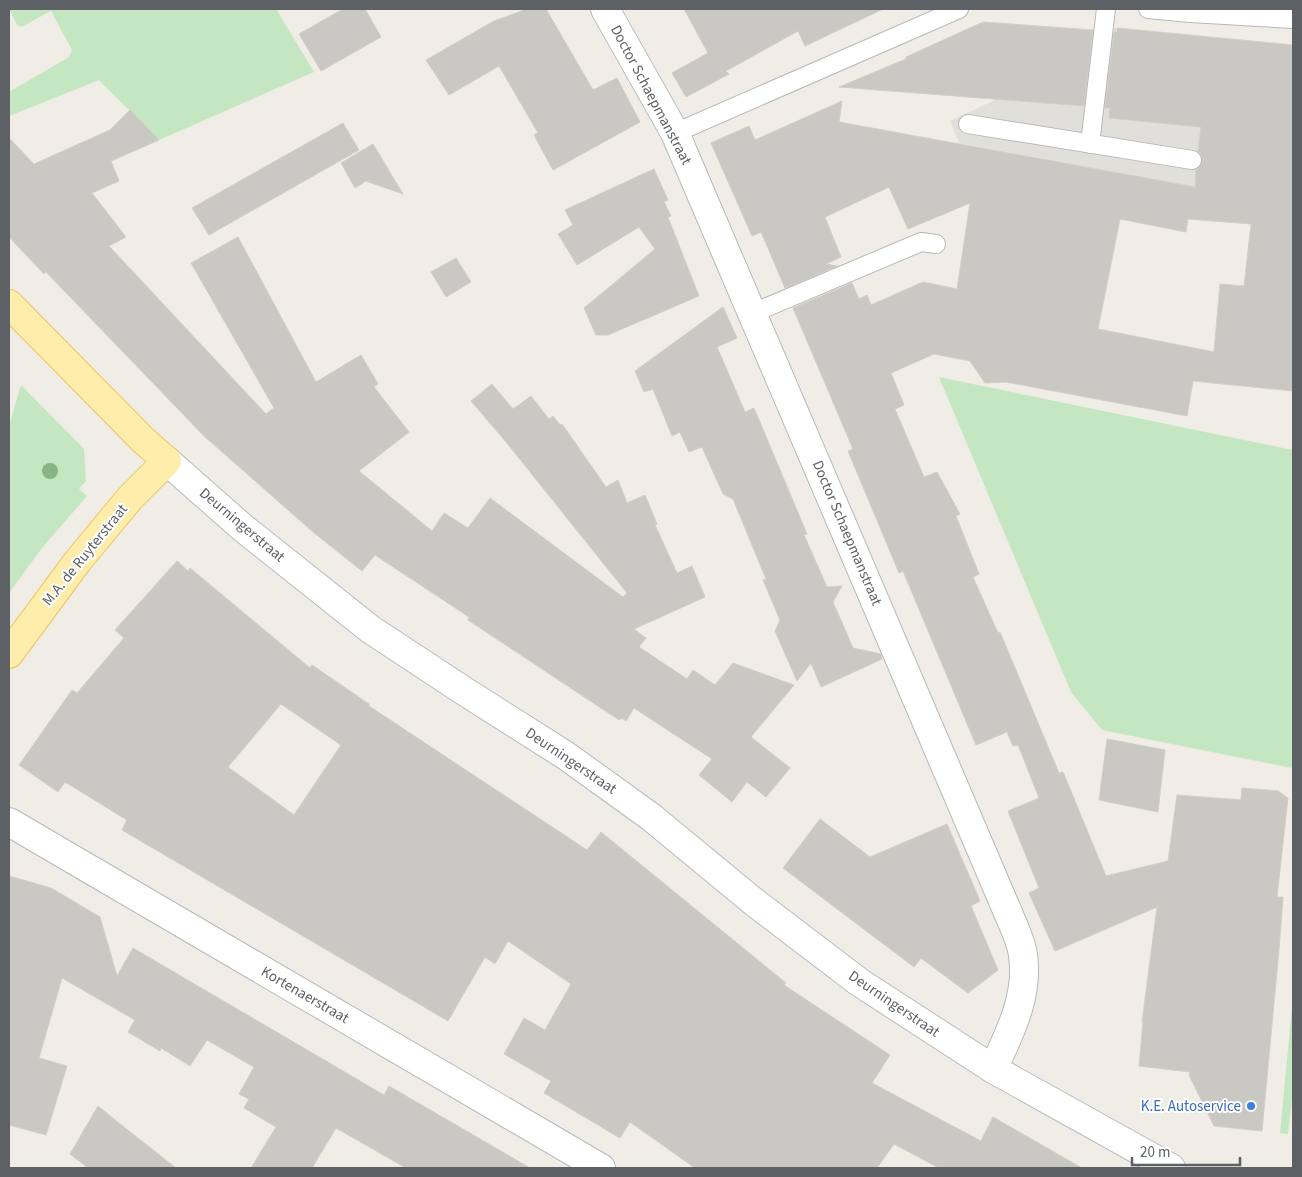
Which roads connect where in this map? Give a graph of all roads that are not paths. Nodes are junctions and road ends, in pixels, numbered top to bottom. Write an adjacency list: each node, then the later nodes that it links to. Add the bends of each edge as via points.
1 (605, 9): 7 (street, Doctor Schaepmanstraat)
2 (958, 9): 7 (lane)
3 (1106, 9): 8 (lane)
4 (1148, 9): 5 (lane)
5 (1293, 20)
6 (968, 124): 8 (lane)
7 (675, 133): 12 (street, Doctor Schaepmanstraat)
8 (1090, 144): 9 (lane)
9 (1192, 160)
10 (936, 244): 12 (lane, via 921,242)
11 (9, 304): 13 (main road, Deurningerstraat)
12 (753, 313): 16 (street, Doctor Schaepmanstraat, via 1023,954 1023,986 1013,1026)
13 (167, 461): 14 (main road, M.A. de Ruyterstraat, via 130,498 77,562); 16 (street, Deurningerstraat, via 242,528 370,629 565,755 652,817 754,902 858,982)
14 (9, 654)
15 (9, 822): 17 (street, Kortenaerstraat)
16 (993, 1069): 18 (street, Deurningerstraat)
17 (601, 1168)
18 (1171, 1168)

